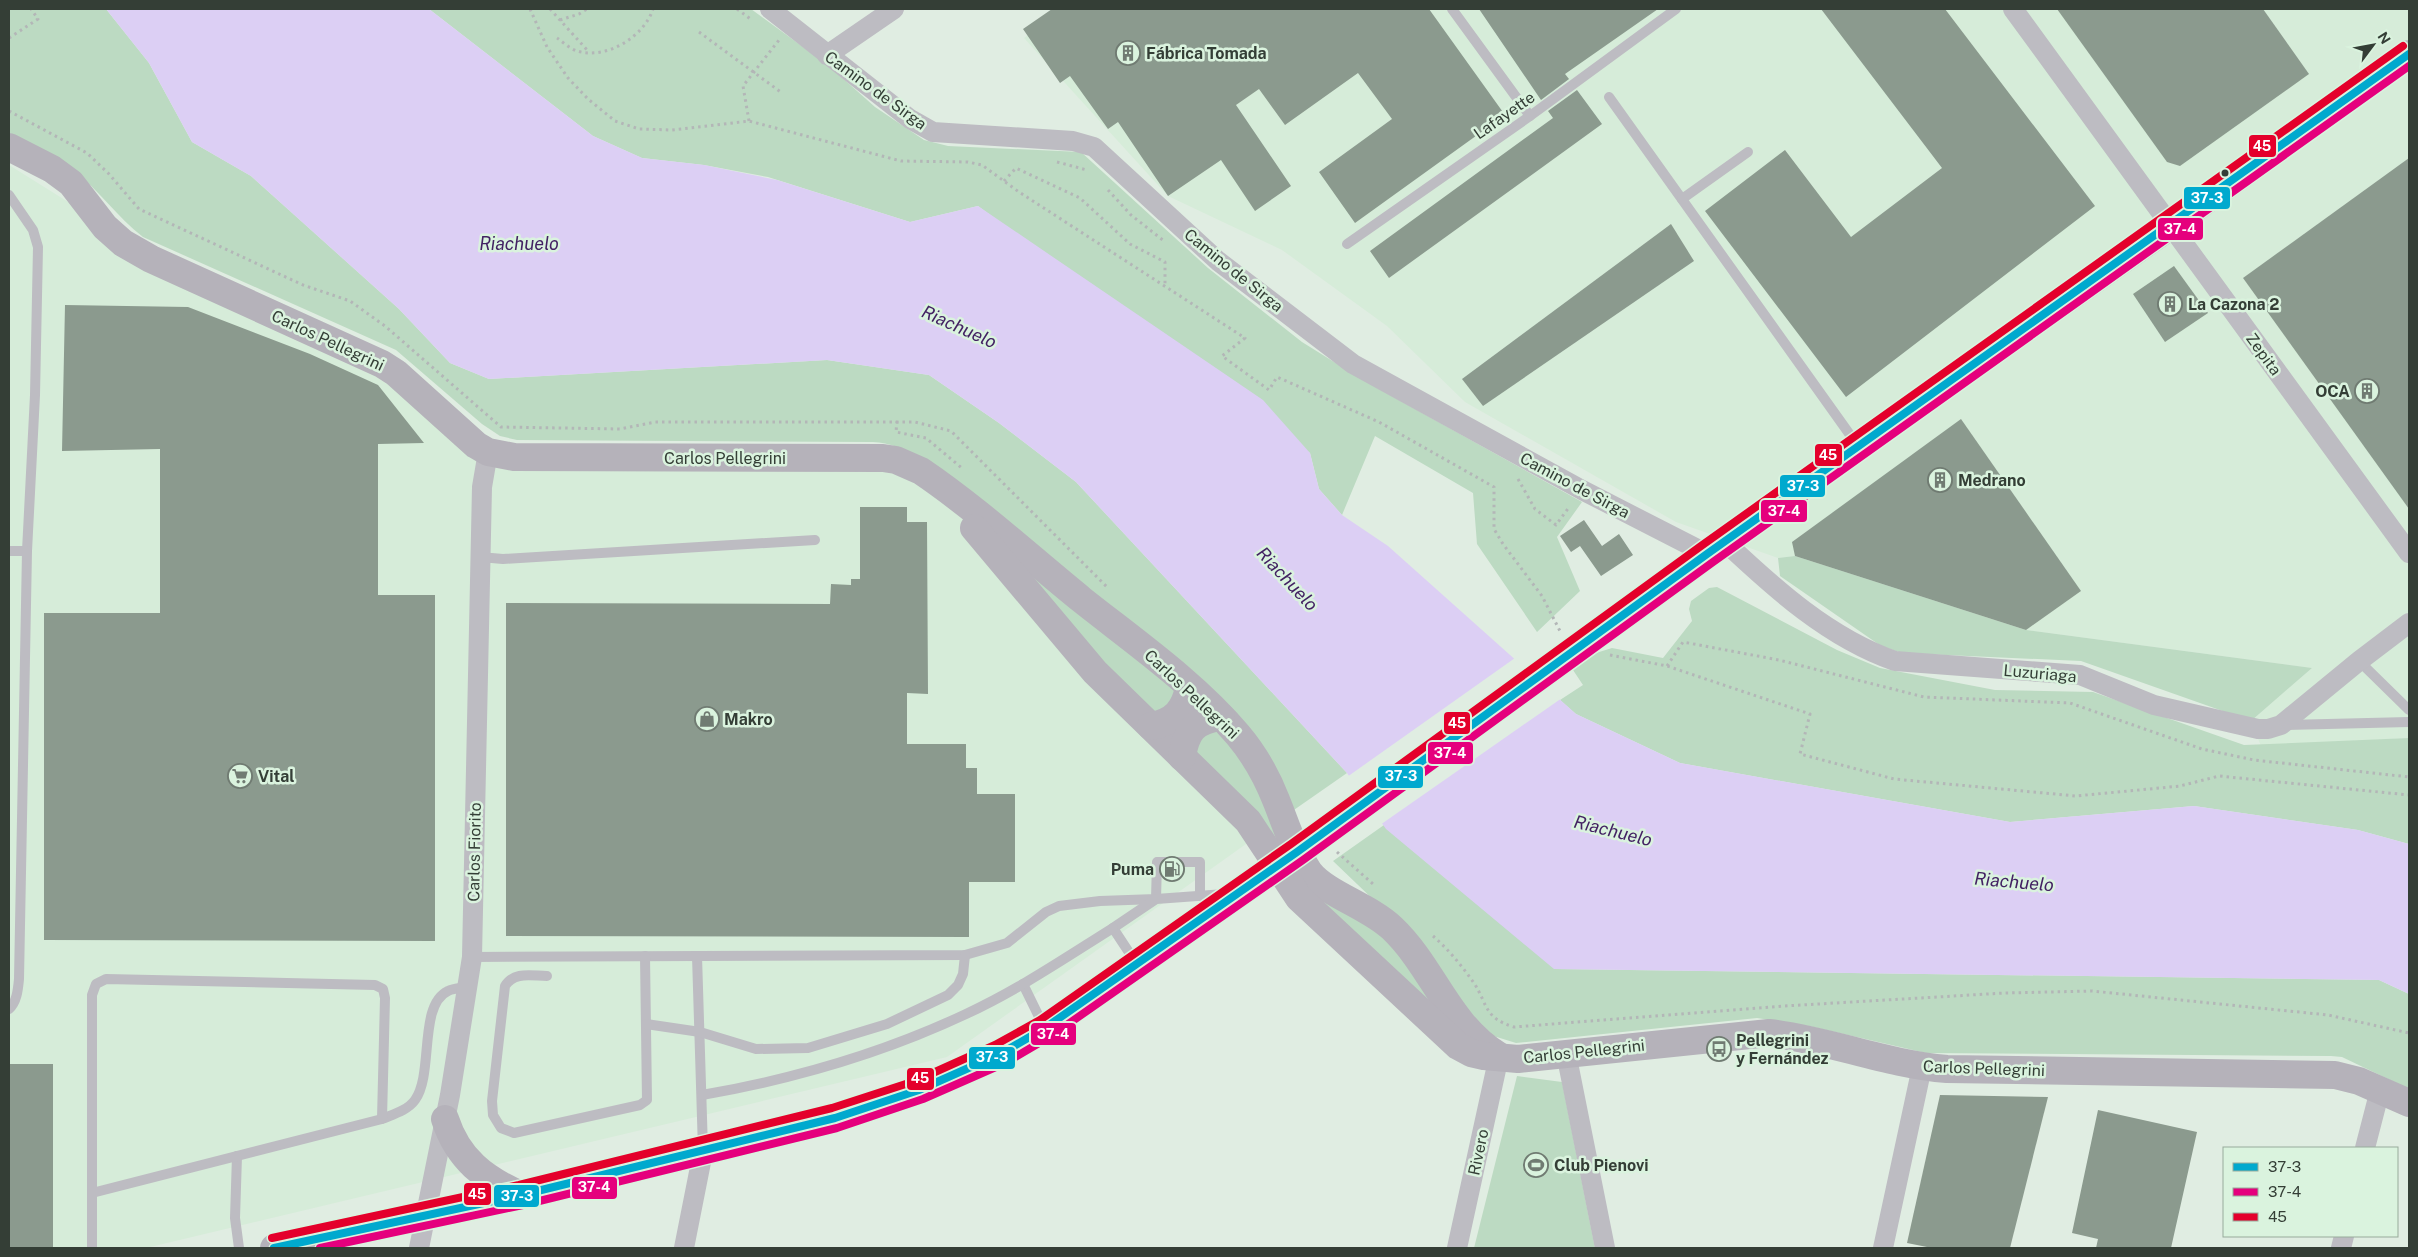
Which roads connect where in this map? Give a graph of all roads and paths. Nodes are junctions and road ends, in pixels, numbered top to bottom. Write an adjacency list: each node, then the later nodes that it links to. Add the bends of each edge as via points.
1 (31, 9): 16 (path, via 38,19)
2 (530, 9): 27 (path, via 547,47 568,78 615,121 638,129 672,130)
3 (550, 9): 13 (path)
4 (586, 9): 13 (path)
5 (648, 9): 11 (path)
6 (737, 9): 12 (path)
7 (894, 9): 22 (street)
8 (1452, 9): 26 (lane)
9 (1676, 9): 26 (lane, Lafayette)
10 (2013, 9): 36 (street, Zepita)
11 (652, 10): 20 (path, via 650,20 632,38 605,52)
12 (764, 17): 22 (street, Camino de Sirga)
13 (560, 20): 20 (path)
14 (699, 32): 23 (path)
15 (774, 35): 18 (path)
16 (9, 38)
17 (557, 38): 20 (path, via 576,51)
18 (779, 39): 19 (path); 23 (path)
19 (786, 45)
20 (588, 52)
21 (2409, 54): 36 (street)
22 (827, 55): 44 (street, Camino de Sirga, via 910,119 933,132 1074,141 1094,147 1218,262 1353,364)
23 (754, 72): 24 (path); 27 (path, via 743,86)
24 (782, 92)
25 (1609, 97): 35 (lane)
26 (1530, 116): 37 (lane, Lafayette)
27 (749, 121): 32 (path, via 901,161 982,165)
28 (9, 147): 41 (street, Carlos Pellegrini, via 71,183 123,243 151,260 382,364 410,384 466,437)
29 (1748, 152): 35 (lane)
30 (1048, 161): 31 (path, via 1084,168)
31 (1090, 173)
32 (1004, 181): 39 (path); 39 (path, via 1016,168 1080,198 1130,244 1165,262)
33 (1102, 183): 38 (path, via 1131,215)
34 (9, 195): 48 (lane, via 33,230 38,247 36,396)
35 (1682, 199): 40 (lane)
36 (2170, 226): 40 (street); 49 (street, Zepita)
37 (1347, 244)
38 (1169, 245)
39 (1165, 287): 52 (path, via 1245,338 1222,356 1268,390 1277,377 1379,422 1494,487 1494,529 1542,596 1561,633)
40 (1859, 447): 46 (street)
41 (488, 452): 43 (street, Carlos Pellegrini, via 514,457 883,458 909,464); 50 (street, Carlos Fiorito, via 482,486)
42 (1515, 473): 44 (path, via 1535,509 1556,525)
43 (933, 479): 56 (street, Carlos Pellegrini); 61 (street, Carlos Pellegrini, via 1096,672)
44 (1582, 490): 46 (street, Camino de Sirga)
45 (815, 540): 50 (lane, via 503,559)
46 (1716, 548): 53 (street); 60 (street, Luzuriaga, via 1767,582 1806,614 1895,661 2080,675 2154,705 2258,729)
47 (9, 551): 48 (lane)
48 (27, 551): 80 (lane, via 19,979 17,993)
49 (2409, 553)
50 (480, 557): 74 (street, Carlos Fiorito)
51 (2409, 623): 54 (street)
52 (1557, 637)
53 (1598, 648): 55 (path); 65 (street, via 1358,807)
54 (2359, 661): 57 (lane); 60 (street)
55 (1668, 666): 63 (path, via 1683,642 1779,660 1924,697 2070,702 2202,749 2254,760); 64 (path, via 1810,714 1800,754 1894,779 2076,796 2180,786 2219,776)
56 (1189, 687): 58 (street, Carlos Pellegrini); 61 (street, via 1186,702 1178,715 1166,723)
57 (2409, 710)
58 (1221, 718): 62 (street, via 1206,719 1192,728 1184,741); 65 (street, Carlos Pellegrini, via 1261,768 1277,800 1287,833)
59 (2409, 722): 60 (lane)
60 (2281, 725)
61 (1151, 726): 62 (street, Carlos Pellegrini)
62 (1182, 757): 65 (street, Carlos Pellegrini)
63 (2409, 777)
64 (2409, 795)
65 (1287, 859): 66 (street); 70 (street, Carlos Pellegrini, via 1318,882 1381,918); 75 (street, Carlos Pellegrini, via 1299,898)
66 (1238, 893): 67 (lane); 76 (street)
67 (1200, 896): 68 (lane); 68 (lane, via 1200,862 1157,862)
68 (1156, 899): 69 (lane); 71 (lane, via 1059,906 1046,912 1007,943)
69 (1113, 928): 76 (lane); 78 (lane)
70 (1399, 935): 75 (street, via 1397,955 1380,963); 85 (street, Carlos Pellegrini, via 1470,1034)
71 (966, 955): 73 (lane); 83 (lane, via 958,985 948,995 910,1015 836,1041 808,1048 756,1049)
72 (645, 956): 73 (lane); 74 (lane); 81 (lane)
73 (698, 956): 83 (lane)
74 (472, 957): 79 (street, Carlos Fiorito)
75 (1369, 960): 85 (street, Carlos Pellegrini, via 1458,1046 1471,1053)
76 (1137, 965): 82 (street)
77 (547, 976): 81 (lane, via 517,976 505,986 492,1101 493,1115 501,1128 514,1133 640,1105 647,1100)
78 (1022, 984): 82 (lane); 88 (lane, via 968,1014 846,1062)
79 (467, 987): 90 (lane, via 448,990 437,999 416,1099 402,1112); 91 (street, Carlos Fiorito)
80 (9, 1009)
81 (646, 1024): 83 (lane)
82 (1045, 1028): 93 (street, via 1000,1054 919,1090 835,1118)
83 (700, 1032): 88 (lane)
84 (1566, 1053): 85 (street, Carlos Pellegrini, via 1518,1059); 86 (street, Carlos Pellegrini, via 1769,1033 1799,1036); 104 (street)
85 (1499, 1056): 103 (street, Rivero)
86 (1922, 1067): 87 (street, Carlos Pellegrini, via 2335,1075); 105 (street)
87 (2380, 1090): 89 (street, Carlos Pellegrini); 92 (street)
88 (702, 1095): 93 (lane)
89 (2409, 1103)
90 (382, 1119): 94 (lane); 95 (lane, via 383,989 375,985 106,980 96,984 92,995)
91 (445, 1119): 96 (street, via 451,1136 470,1164 498,1185); 97 (street, Carlos Fiorito)
92 (2365, 1147)
93 (703, 1152): 96 (street); 102 (street)
94 (237, 1156): 95 (lane); 99 (lane)
95 (92, 1193): 98 (lane)
96 (521, 1195): 97 (street)
97 (427, 1216): 100 (street); 101 (street, Carlos Fiorito)
98 (92, 1248)
99 (239, 1248)
100 (274, 1248)
101 (419, 1248)
102 (684, 1248)
103 (1457, 1248)
104 (1605, 1248)
105 (1883, 1248)

